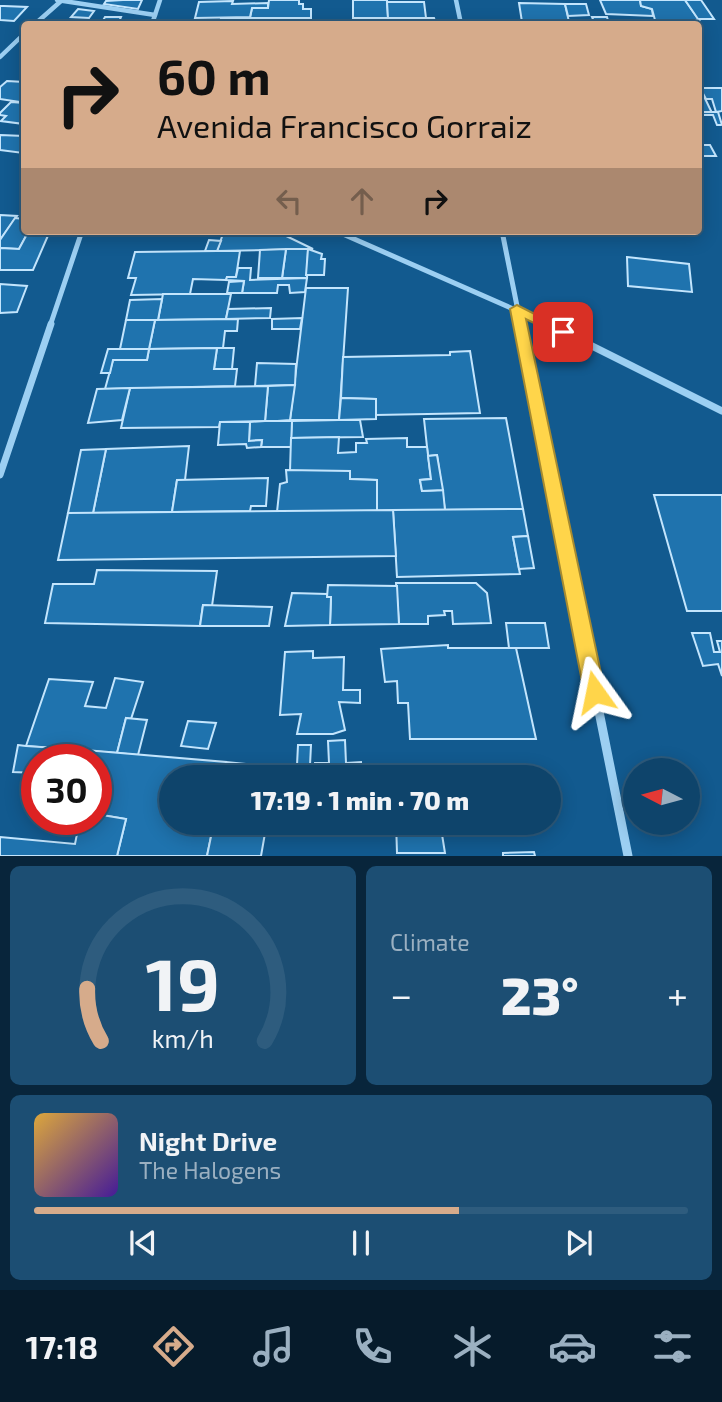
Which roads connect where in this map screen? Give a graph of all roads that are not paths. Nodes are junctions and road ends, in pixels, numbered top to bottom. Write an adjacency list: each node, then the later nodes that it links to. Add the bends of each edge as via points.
1 (59, 0): 4 (street); 5 (street)
2 (160, 0): 4 (street)
3 (457, 0): 7 (street)
4 (155, 15): 6 (street)
5 (38, 21)
6 (153, 21)
7 (460, 21)
8 (21, 37): 9 (street)
9 (0, 57)
10 (81, 235): 15 (street)
11 (345, 235): 13 (street)
12 (503, 235): 13 (street)
13 (517, 309): 14 (street); 16 (street)
14 (722, 411)
15 (0, 475)
16 (628, 856)

